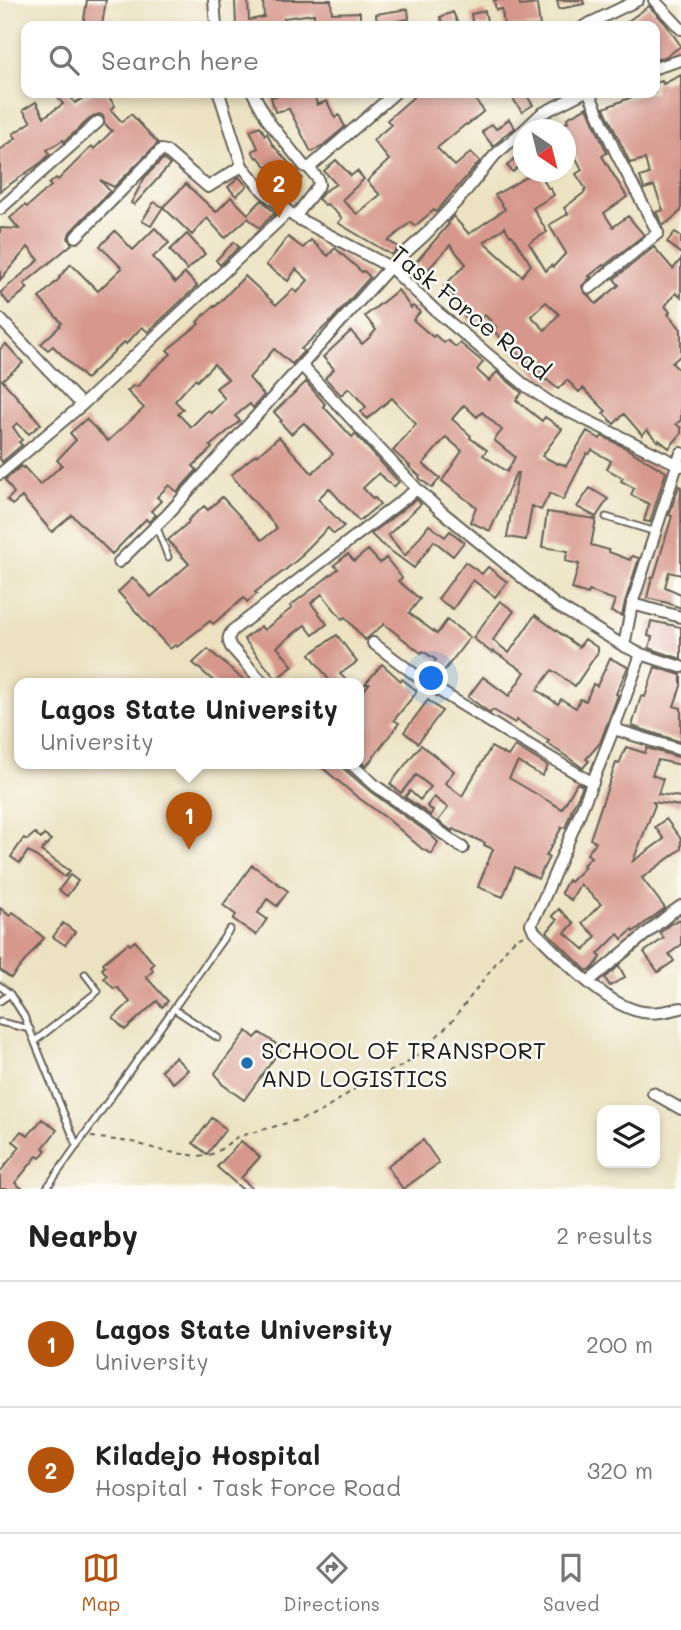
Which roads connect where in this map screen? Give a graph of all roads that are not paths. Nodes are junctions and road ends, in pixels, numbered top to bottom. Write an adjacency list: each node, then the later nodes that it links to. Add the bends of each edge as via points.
1 (214, 0): 4 (street)
2 (638, 0): 5 (street)
3 (654, 0): 6 (street)
4 (216, 21)
5 (594, 21)
6 (681, 29)
7 (681, 60): 8 (street)
8 (660, 66)
9 (222, 98): 17 (street, Task Force Road)
10 (256, 98): 18 (street, via 269,122)
11 (389, 98): 18 (street)
12 (572, 98): 14 (street)
13 (591, 98): 23 (street, via 658,233)
14 (536, 119)
15 (98, 122): 19 (street)
16 (513, 139): 22 (street)
17 (242, 166): 20 (street, Task Force Road); 21 (street, via 208,187 161,150)
18 (309, 168): 20 (street, via 319,185)
19 (0, 209)
20 (292, 215): 22 (street, Task Force Road); 26 (street)
21 (76, 237)
22 (390, 267): 25 (street); 27 (street, Task Force Road, via 455,327 551,403)
23 (590, 288)
24 (0, 319): 26 (street)
25 (302, 366): 29 (street); 31 (street)
26 (82, 405): 28 (street)
27 (679, 462): 32 (street)
28 (0, 474)
29 (417, 488): 38 (street, via 556,605); 41 (street, via 233,630 228,642)
30 (606, 517): 32 (lane)
31 (156, 525): 33 (lane); 34 (street)
32 (656, 532): 35 (street)
33 (168, 557)
34 (119, 562)
35 (632, 604): 36 (street); 38 (street)
36 (681, 617)
37 (373, 643): 45 (street, via 425,682)
38 (624, 646): 39 (street)
39 (640, 654): 40 (street); 42 (street)
40 (681, 667)
41 (259, 678)
42 (614, 729): 43 (street); 45 (street)
43 (681, 750)
44 (357, 769): 46 (street)
45 (593, 783): 50 (street, via 531,924)
46 (463, 848)
47 (681, 906): 50 (street)
48 (230, 929): 55 (lane)
49 (85, 974): 59 (lane, via 99,992)
50 (588, 982): 54 (street, via 641,1012)
51 (0, 986): 52 (lane)
52 (10, 994): 53 (lane); 57 (lane)
53 (0, 1001)
54 (681, 1008)
55 (174, 1009): 58 (lane); 62 (lane)
56 (0, 1022): 57 (lane)
57 (30, 1029): 59 (lane)
58 (218, 1038)
59 (35, 1041): 62 (lane)
60 (653, 1093): 61 (street)
61 (681, 1109)
62 (77, 1146): 63 (lane)
63 (46, 1189)

